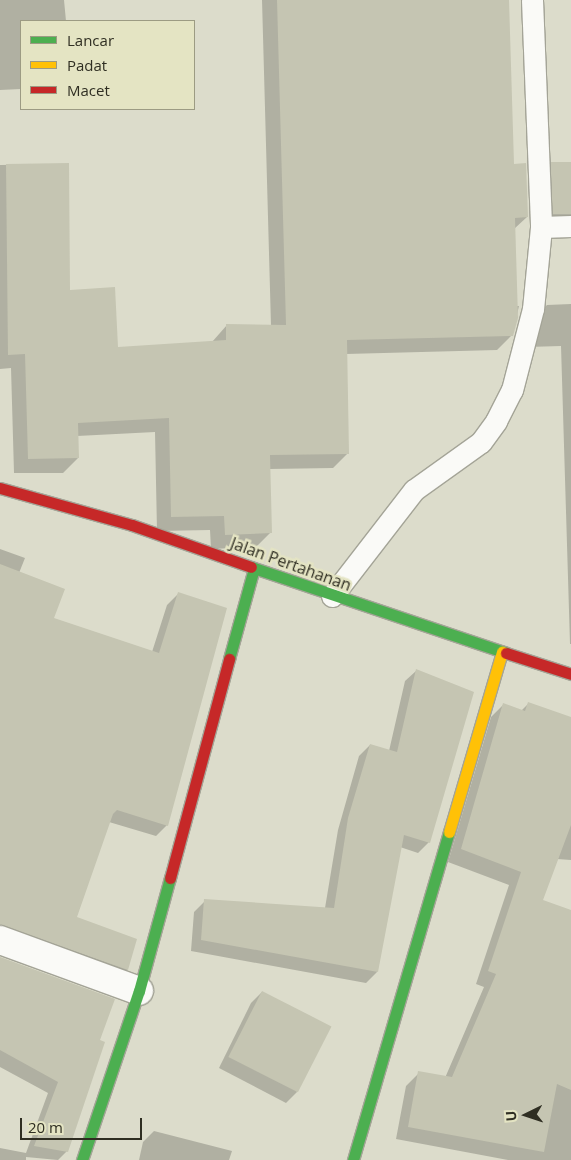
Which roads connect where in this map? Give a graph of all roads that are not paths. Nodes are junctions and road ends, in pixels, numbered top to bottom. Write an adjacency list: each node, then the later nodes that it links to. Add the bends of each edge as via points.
1 (532, 0): 3 (lane)
2 (571, 226): 3 (lane)
3 (541, 227): 6 (lane, via 533,309 512,390 496,421 481,442 414,490)
4 (0, 488): 5 (street, Jalan Pertahanan, via 132,525)
5 (254, 568): 6 (street, Jalan Pertahanan); 10 (street)
6 (332, 596): 7 (street, Jalan Pertahanan)
7 (502, 652): 8 (street, Jalan Pertahanan); 12 (street)
8 (571, 674)
9 (0, 940): 10 (street)
10 (139, 991): 11 (street)
11 (82, 1160)
12 (353, 1160)

